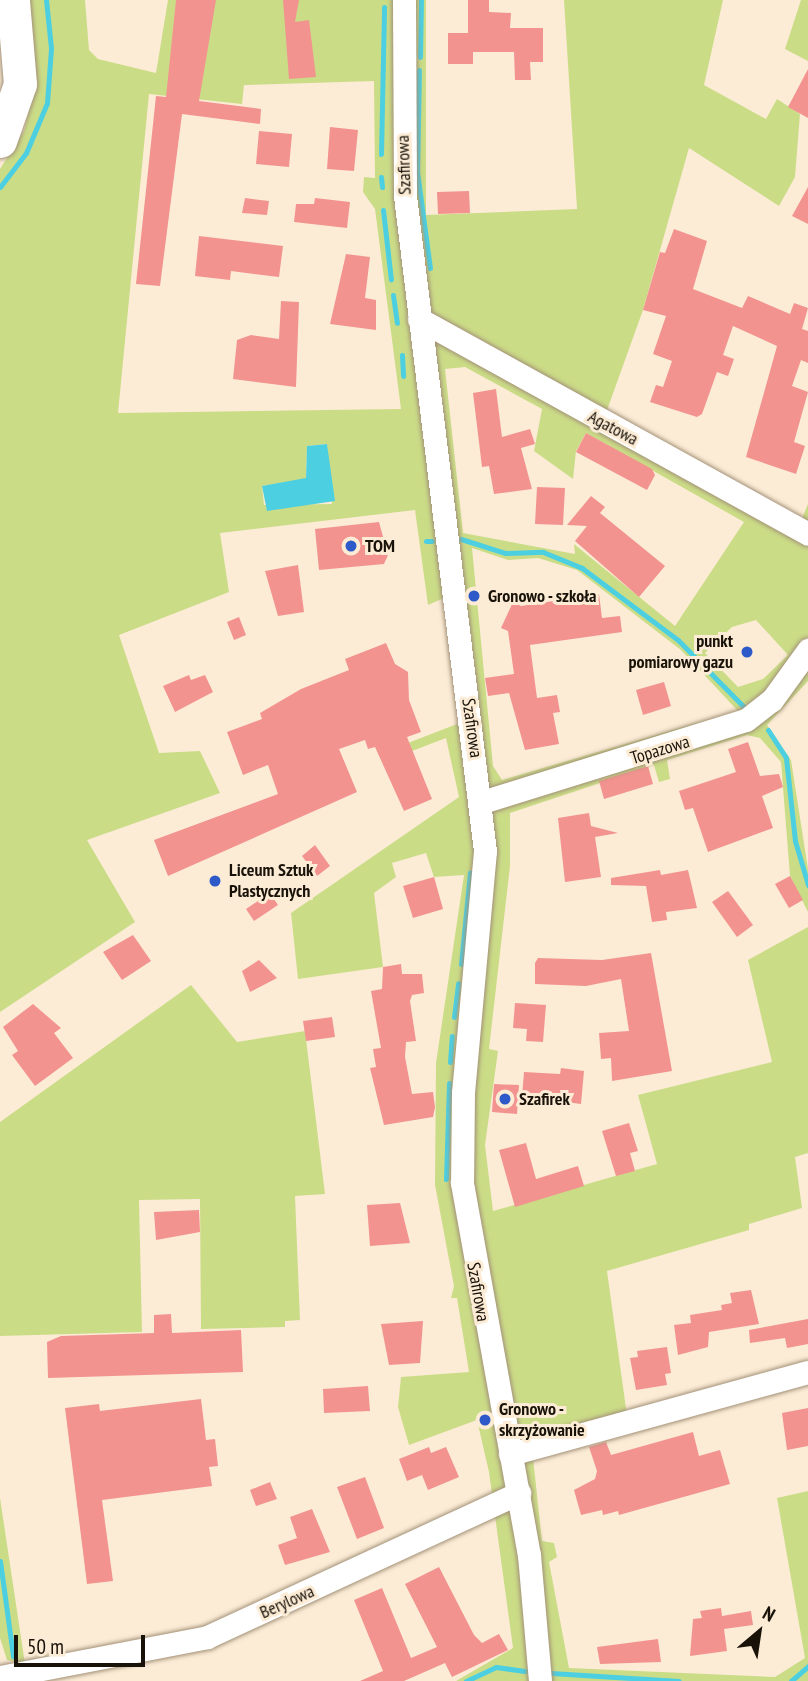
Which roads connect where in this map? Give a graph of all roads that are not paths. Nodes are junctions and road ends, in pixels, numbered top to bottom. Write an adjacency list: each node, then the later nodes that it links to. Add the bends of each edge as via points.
1 (13, 0): 3 (highway, via 20,84)
2 (404, 0): 4 (street, Szafirowa, via 404,175)
3 (0, 141)
4 (419, 319): 5 (street, Agatowa); 7 (street, Szafirowa)
5 (808, 534)
6 (808, 650): 7 (street, Topazowa, via 772,700 740,723)
7 (482, 802): 9 (street, Szafirowa, via 485,893 465,1072 461,1160 471,1250)
8 (808, 1373): 9 (street)
9 (510, 1454): 10 (street, Szafirowa)
10 (519, 1493): 11 (street, Berylowa, via 391,1557 207,1637); 12 (street, Szafirowa, via 534,1593)
11 (0, 1677)
12 (540, 1681)

